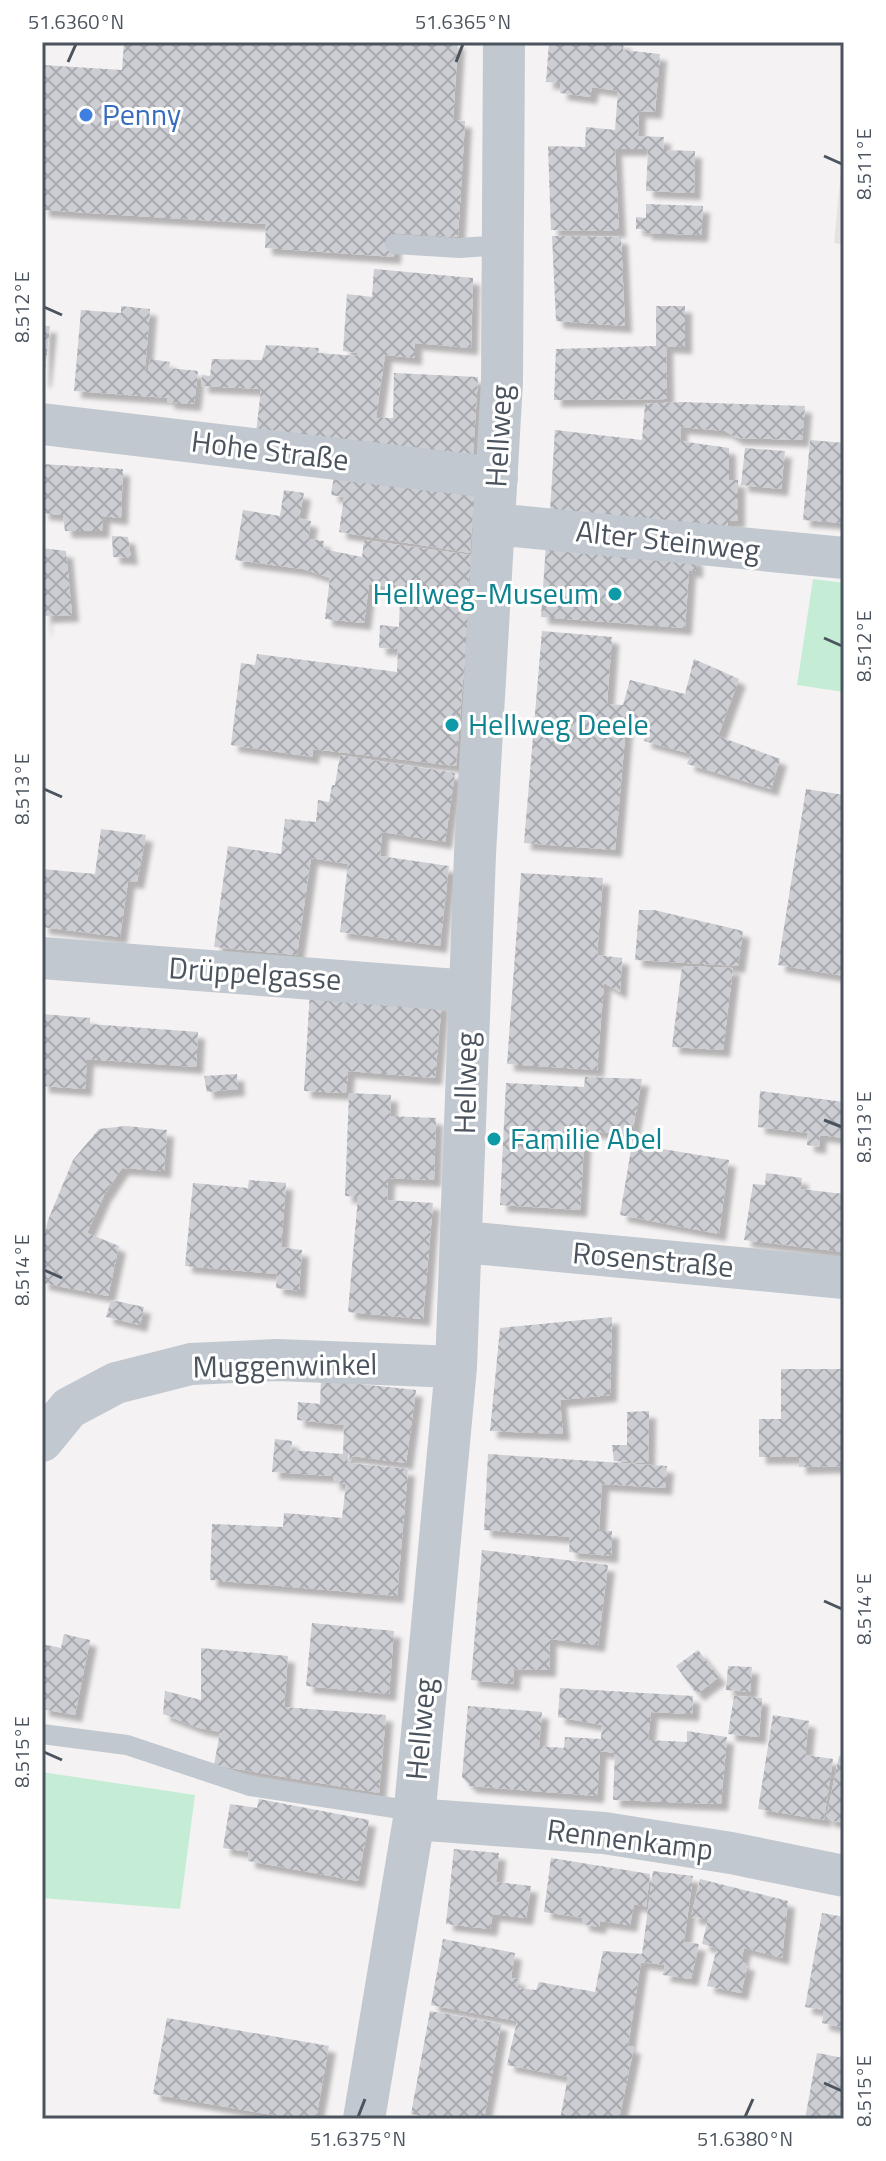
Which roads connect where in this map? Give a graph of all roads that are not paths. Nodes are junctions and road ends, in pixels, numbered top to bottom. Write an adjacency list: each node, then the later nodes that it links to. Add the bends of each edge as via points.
1 (504, 42): 3 (street, Hellweg)
2 (395, 244): 3 (lane)
3 (503, 245): 5 (street, Hellweg)
4 (42, 424): 5 (street, Hohe Straße)
5 (497, 478): 6 (street, Hellweg)
6 (493, 524): 7 (street, Alter Steinweg); 9 (street, Hellweg)
7 (844, 558)
8 (42, 958): 9 (street, Drüppelgasse)
9 (469, 991): 10 (street, Hellweg)
10 (463, 1242): 11 (street, Rosenstraße); 12 (street, Hellweg)
11 (844, 1278)
12 (456, 1367): 13 (street, Muggenwinkel, via 277,1360 191,1364 116,1383 69,1408); 15 (street, Hellweg)
13 (42, 1441)
14 (42, 1734): 15 (lane, via 127,1745 250,1786)
15 (414, 1815): 16 (street, Rennenkamp, via 604,1833); 17 (street, Hellweg)
16 (844, 1876)
17 (364, 2119)

